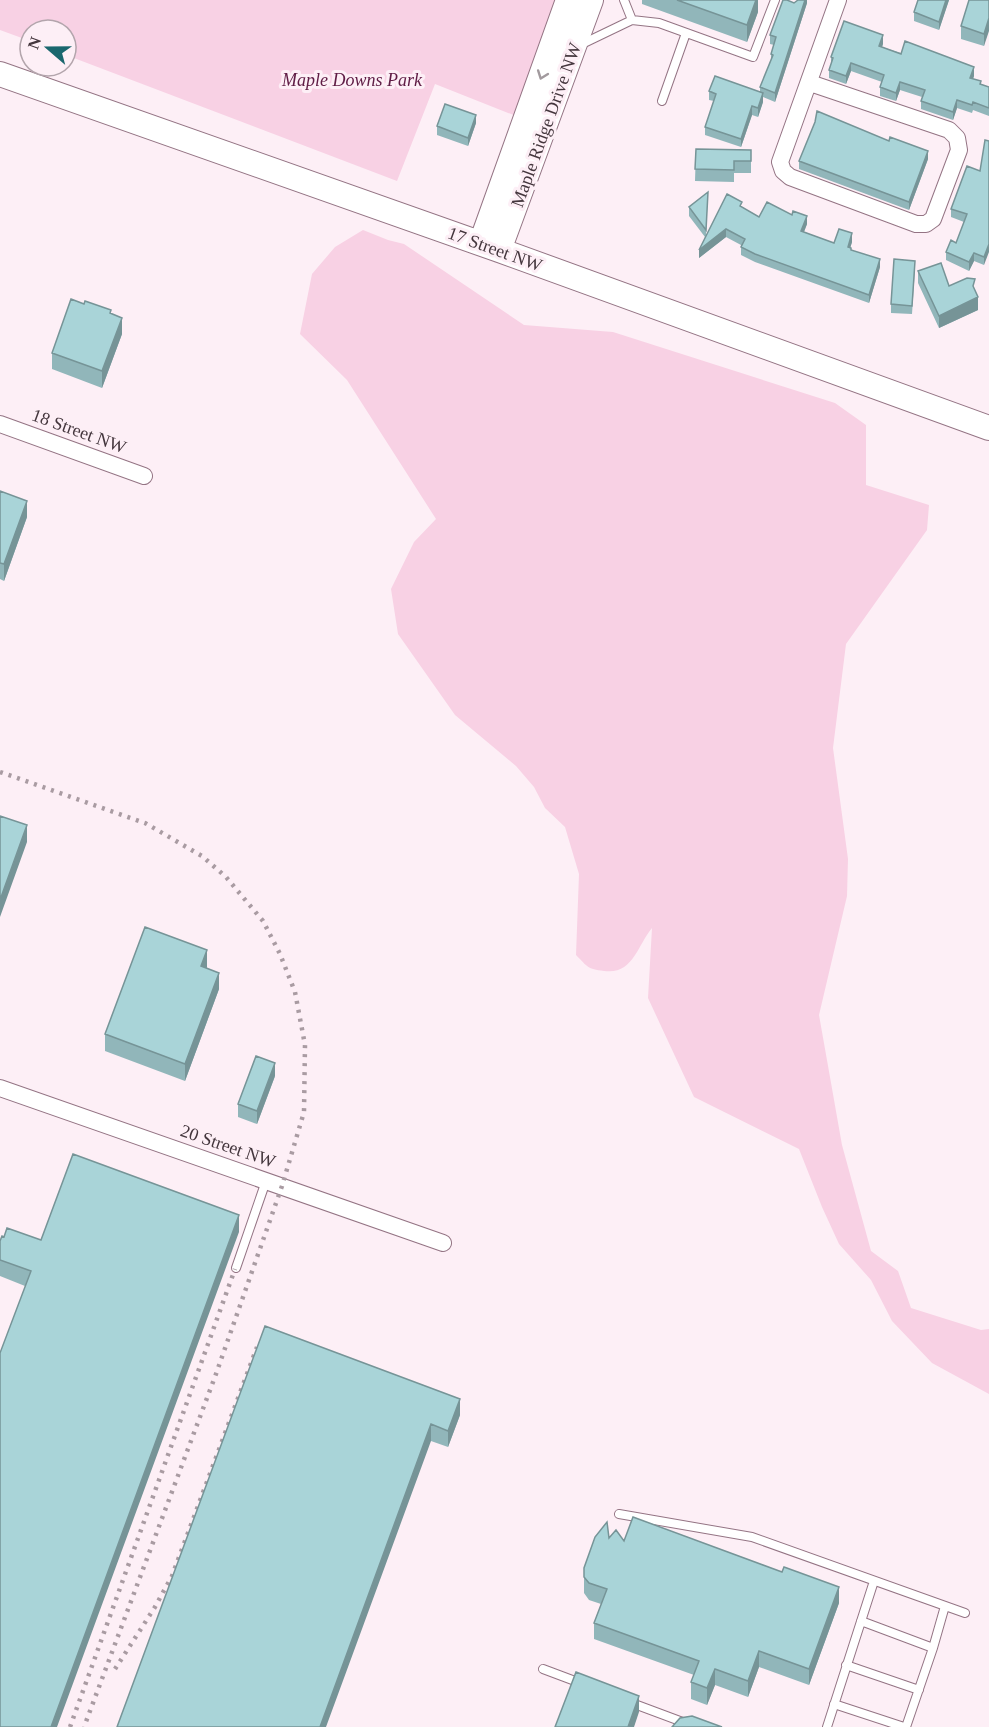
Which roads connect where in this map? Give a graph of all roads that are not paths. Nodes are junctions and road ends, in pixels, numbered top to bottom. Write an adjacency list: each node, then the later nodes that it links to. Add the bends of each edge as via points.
1 (568, 0): 8 (main road, Maple Ridge Drive NW)
2 (591, 0): 8 (main road, Maple Ridge Drive NW)
3 (624, 0): 6 (lane)
4 (775, 0): 7 (lane, via 753,57)
5 (838, 0): 10 (street)
6 (632, 20): 7 (lane, via 659,23); 8 (lane)
7 (686, 33): 11 (lane)
8 (564, 45): 12 (main road, Maple Ridge Drive NW)
9 (0, 74): 12 (main road, 17 Street NW)
10 (810, 83): 10 (street, via 780,162 783,171 916,224 933,219 959,150 957,138 949,130)
11 (662, 101)
12 (490, 247): 14 (main road, 17 Street NW)
13 (0, 424): 15 (street, 18 Street NW)
14 (989, 428)
15 (144, 476)
16 (0, 1088): 17 (street, 20 Street NW)
17 (266, 1180): 18 (street, 20 Street NW); 19 (lane)
18 (443, 1243)
19 (236, 1268)
20 (619, 1514): 21 (lane, via 752,1538)
21 (874, 1581): 22 (lane); 24 (lane)
22 (945, 1606): 23 (lane); 25 (lane)
23 (965, 1613)
24 (861, 1621): 25 (lane); 26 (lane)
25 (933, 1648): 29 (lane)
26 (846, 1665): 29 (lane); 31 (lane)
27 (543, 1669): 28 (lane)
28 (595, 1689)
29 (919, 1690): 34 (lane)
30 (616, 1697): 32 (lane)
31 (834, 1704): 33 (lane); 34 (lane)
32 (696, 1727)
33 (827, 1727)
34 (905, 1727)

